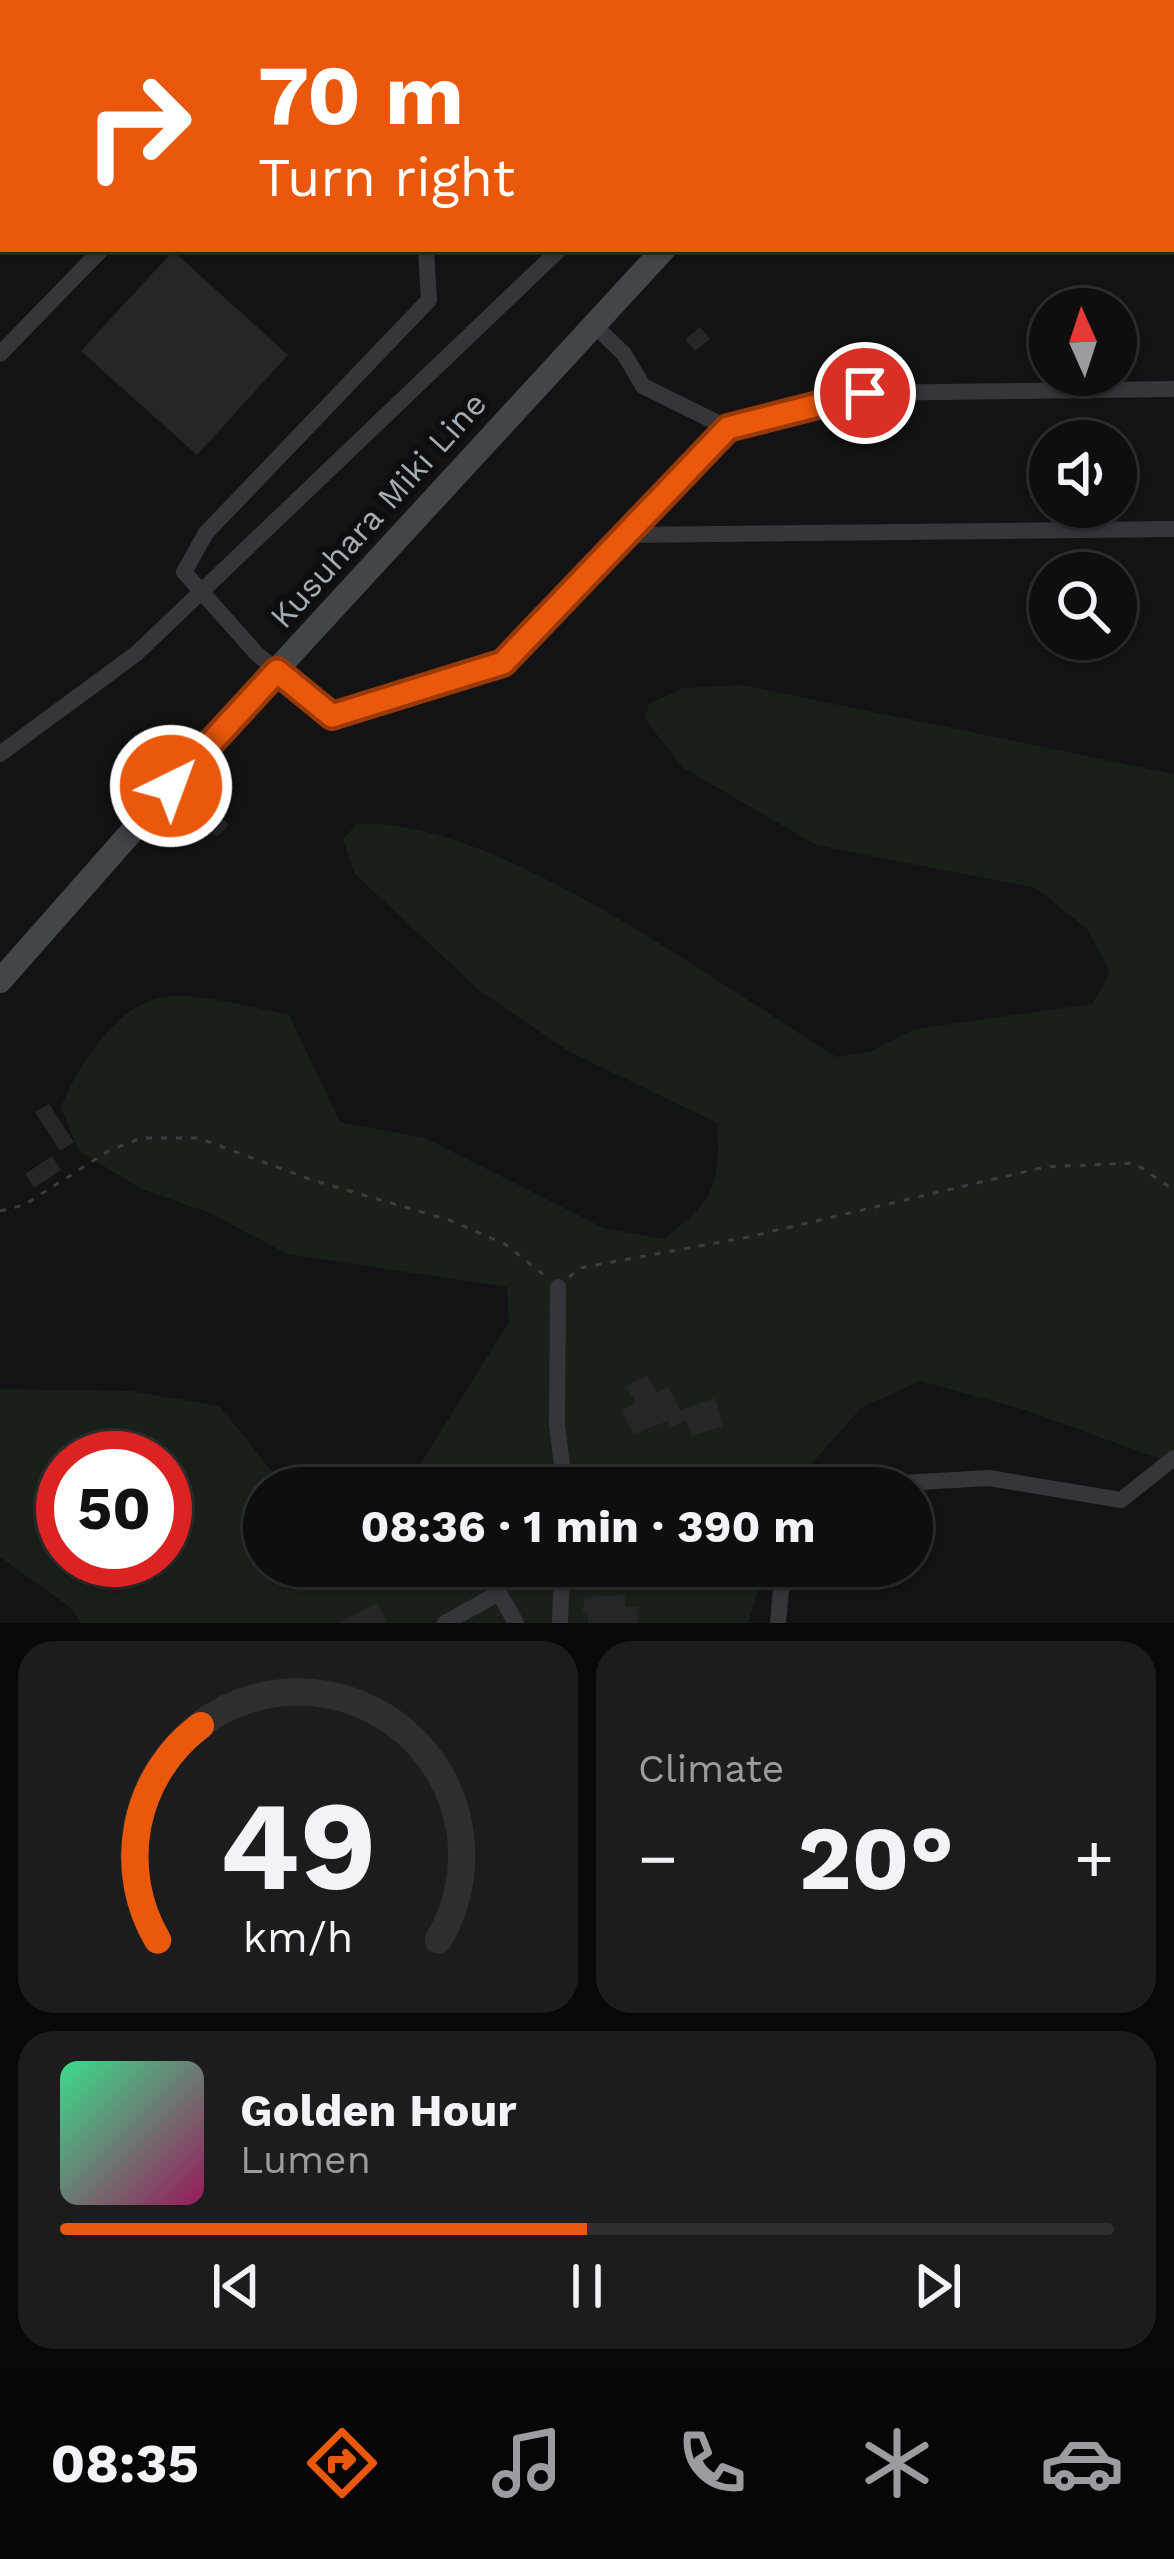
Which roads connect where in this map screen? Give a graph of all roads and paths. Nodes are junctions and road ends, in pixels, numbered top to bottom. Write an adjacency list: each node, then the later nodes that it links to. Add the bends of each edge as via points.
1 (99, 252): 6 (street)
2 (426, 252): 11 (street, via 429,300 206,533 184,572)
3 (557, 252): 11 (street)
4 (661, 252): 5 (main road, Kusuhara Miki Line)
5 (593, 324): 8 (street, via 644,386); 12 (main road, Kusuhara Miki Line)
6 (0, 353)
7 (1174, 389): 8 (street, via 865,393)
8 (728, 428): 10 (street)
9 (1174, 530): 10 (street)
10 (625, 535): 12 (street, via 503,663 332,716)
11 (198, 592): 12 (street); 13 (street, via 137,653)
12 (277, 671): 14 (main road, Kusuhara Miki Line)
13 (0, 754)
14 (0, 981)
15 (1174, 1190): 17 (path, via 1134,1163 1045,1167 580,1268)
16 (0, 1211): 17 (path, via 142,1138 198,1138 449,1220 505,1244)
17 (559, 1287): 19 (street)
18 (1174, 1458): 20 (street, via 1121,1500 988,1478)
19 (563, 1467)
20 (933, 1481)
21 (561, 1587): 25 (street)
22 (781, 1587): 26 (street)
23 (446, 1623): 24 (street, via 500,1593)
24 (516, 1623)
25 (560, 1623)
26 (778, 1623)

